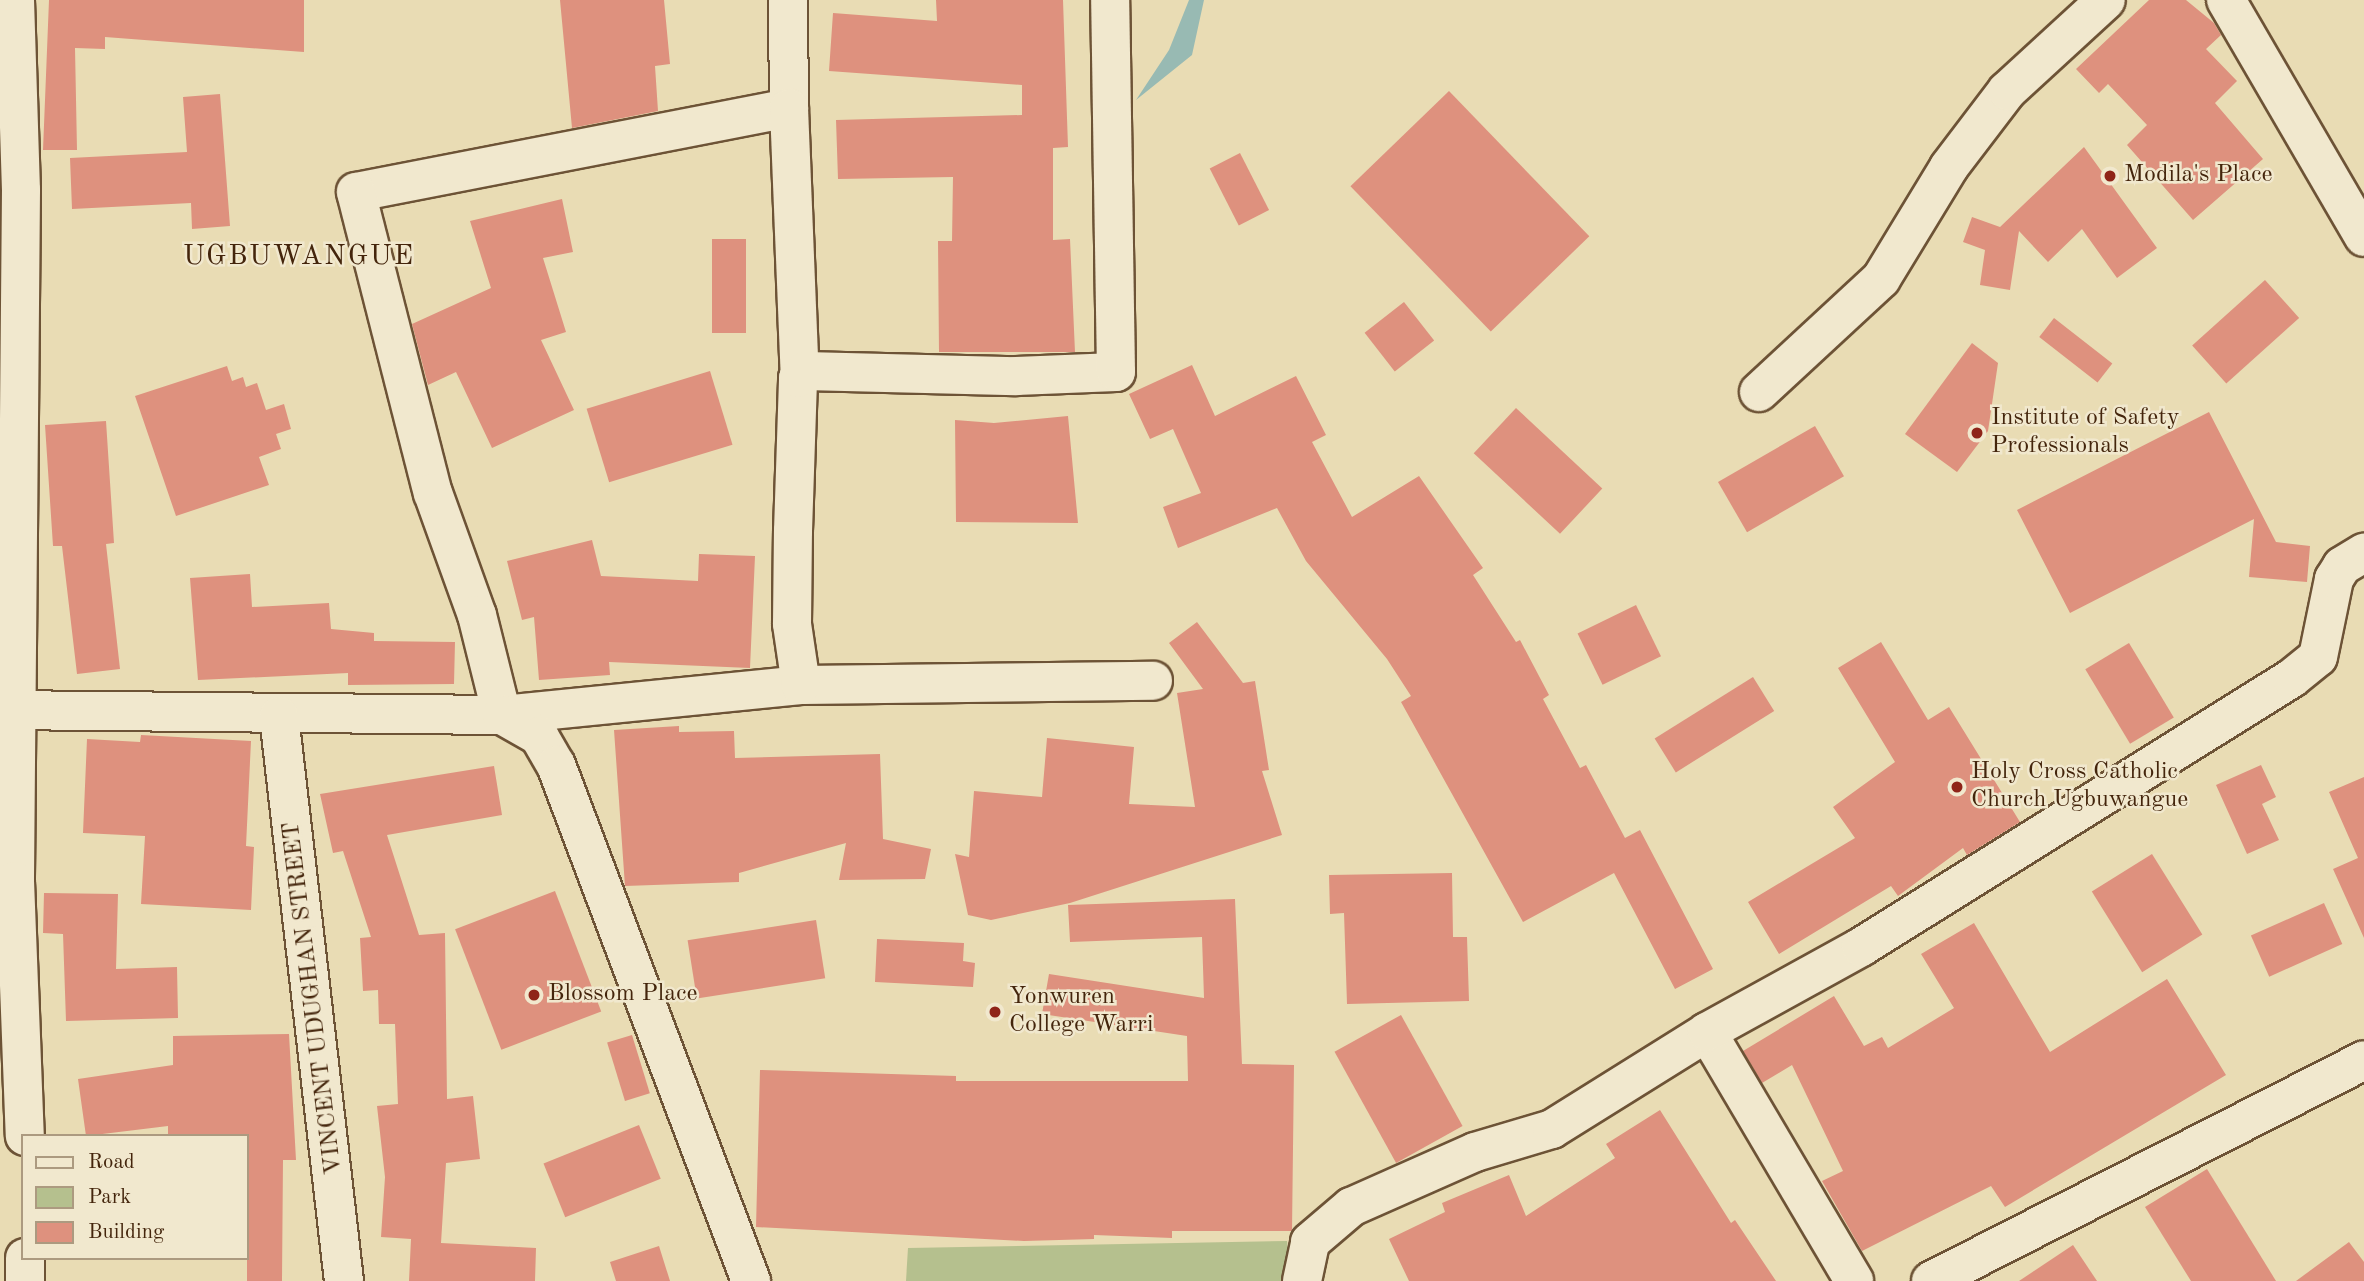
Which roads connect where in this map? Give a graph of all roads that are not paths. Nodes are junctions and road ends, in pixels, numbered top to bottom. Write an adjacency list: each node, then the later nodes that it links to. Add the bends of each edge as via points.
1 (15, 0): 13 (street, via 21,190)
2 (788, 0): 6 (street)
3 (1110, 0): 8 (street, via 1116,372 1016,376 805,371)
4 (2106, 0): 9 (street, via 2007,91 1949,167 1881,279)
5 (2226, 0): 7 (street)
6 (789, 108): 8 (street); 14 (street, via 356,192 433,493 477,615)
7 (2364, 237)
8 (800, 377): 12 (street, via 792,624)
9 (1759, 392)
10 (2364, 553): 16 (street, via 2342,566 2334,579 2318,657 2292,678 1861,947)
11 (1153, 681): 12 (street)
12 (802, 685): 14 (street)
13 (9, 710): 15 (street); 18 (street)
14 (502, 715): 15 (street); 22 (street, via 539,736 556,765)
15 (279, 716): 21 (street, VINCENT UDUGHAN STREET)
16 (1707, 1032): 23 (street, via 1552,1129 1475,1152 1351,1208 1310,1242); 24 (street)
17 (2364, 1060): 25 (street)
18 (25, 1134)
19 (25, 1260): 20 (street)
20 (25, 1281)
21 (344, 1281)
22 (751, 1281)
23 (1302, 1281)
24 (1854, 1281)
25 (1931, 1281)

